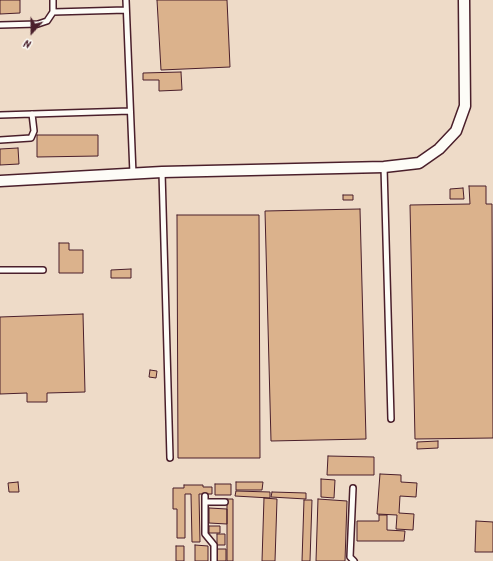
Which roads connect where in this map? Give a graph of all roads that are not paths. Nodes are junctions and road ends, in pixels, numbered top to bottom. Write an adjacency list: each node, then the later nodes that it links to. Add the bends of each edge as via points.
1 (53, 0): 5 (lane)
2 (126, 0): 4 (lane)
3 (464, 0): 11 (street, via 465,106 456,131 439,149 419,163)
4 (126, 10): 5 (lane); 7 (lane)
5 (53, 12): 6 (lane, via 47,20 38,24)
6 (0, 25)
7 (130, 111): 8 (lane); 13 (lane)
8 (32, 114): 9 (lane); 10 (lane, via 34,131 31,138)
9 (0, 115)
10 (0, 140)
11 (384, 167): 12 (street); 17 (lane)
12 (162, 172): 13 (street); 18 (lane)
13 (133, 174): 14 (street)
14 (0, 181)
15 (0, 270): 16 (lane)
16 (43, 270)
17 (390, 419)
18 (170, 458)
19 (353, 488): 22 (lane, via 350,557)
20 (225, 502): 21 (lane, via 205,499 205,534 214,545)
21 (214, 561)
22 (354, 561)

